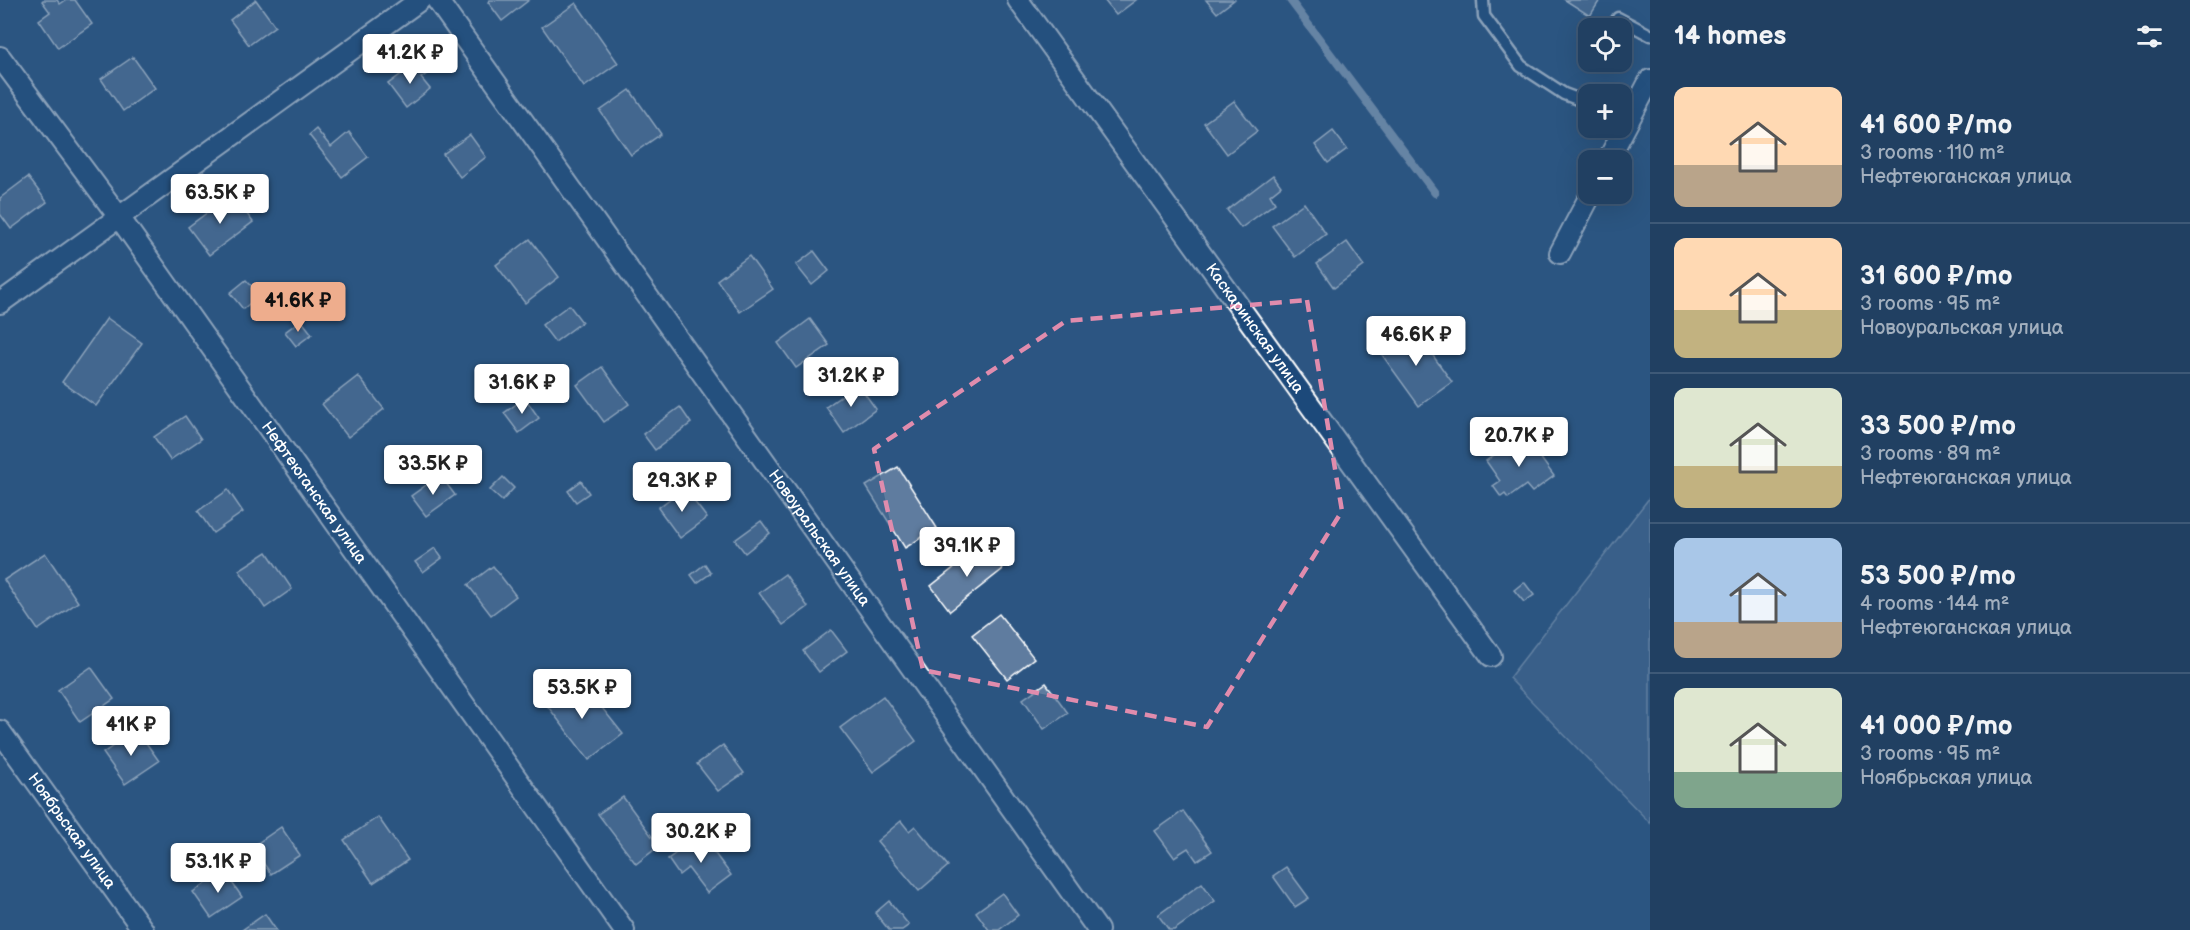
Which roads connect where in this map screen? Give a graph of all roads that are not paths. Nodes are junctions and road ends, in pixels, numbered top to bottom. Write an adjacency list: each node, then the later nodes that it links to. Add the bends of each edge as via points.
1 (420, 0): 12 (street)
2 (437, 0): 19 (street, Новоуральская улица)
3 (1018, 0): 15 (street, Каскаринская улица)
4 (1483, 0): 9 (lane, via 1484,16 1521,66)
5 (1632, 25): 6 (lane)
6 (1650, 35)
7 (0, 57): 12 (street, Нефтеюганская улица)
8 (1650, 81): 10 (street)
9 (1578, 99)
10 (1632, 106)
11 (1586, 204): 13 (street)
12 (119, 217): 14 (street); 18 (street, Нефтеюганская улица)
13 (1560, 254)
14 (0, 303)
15 (1491, 656)
16 (0, 731): 17 (street, Ноябрьская улица)
17 (143, 930)
18 (624, 930)
19 (1098, 930)

